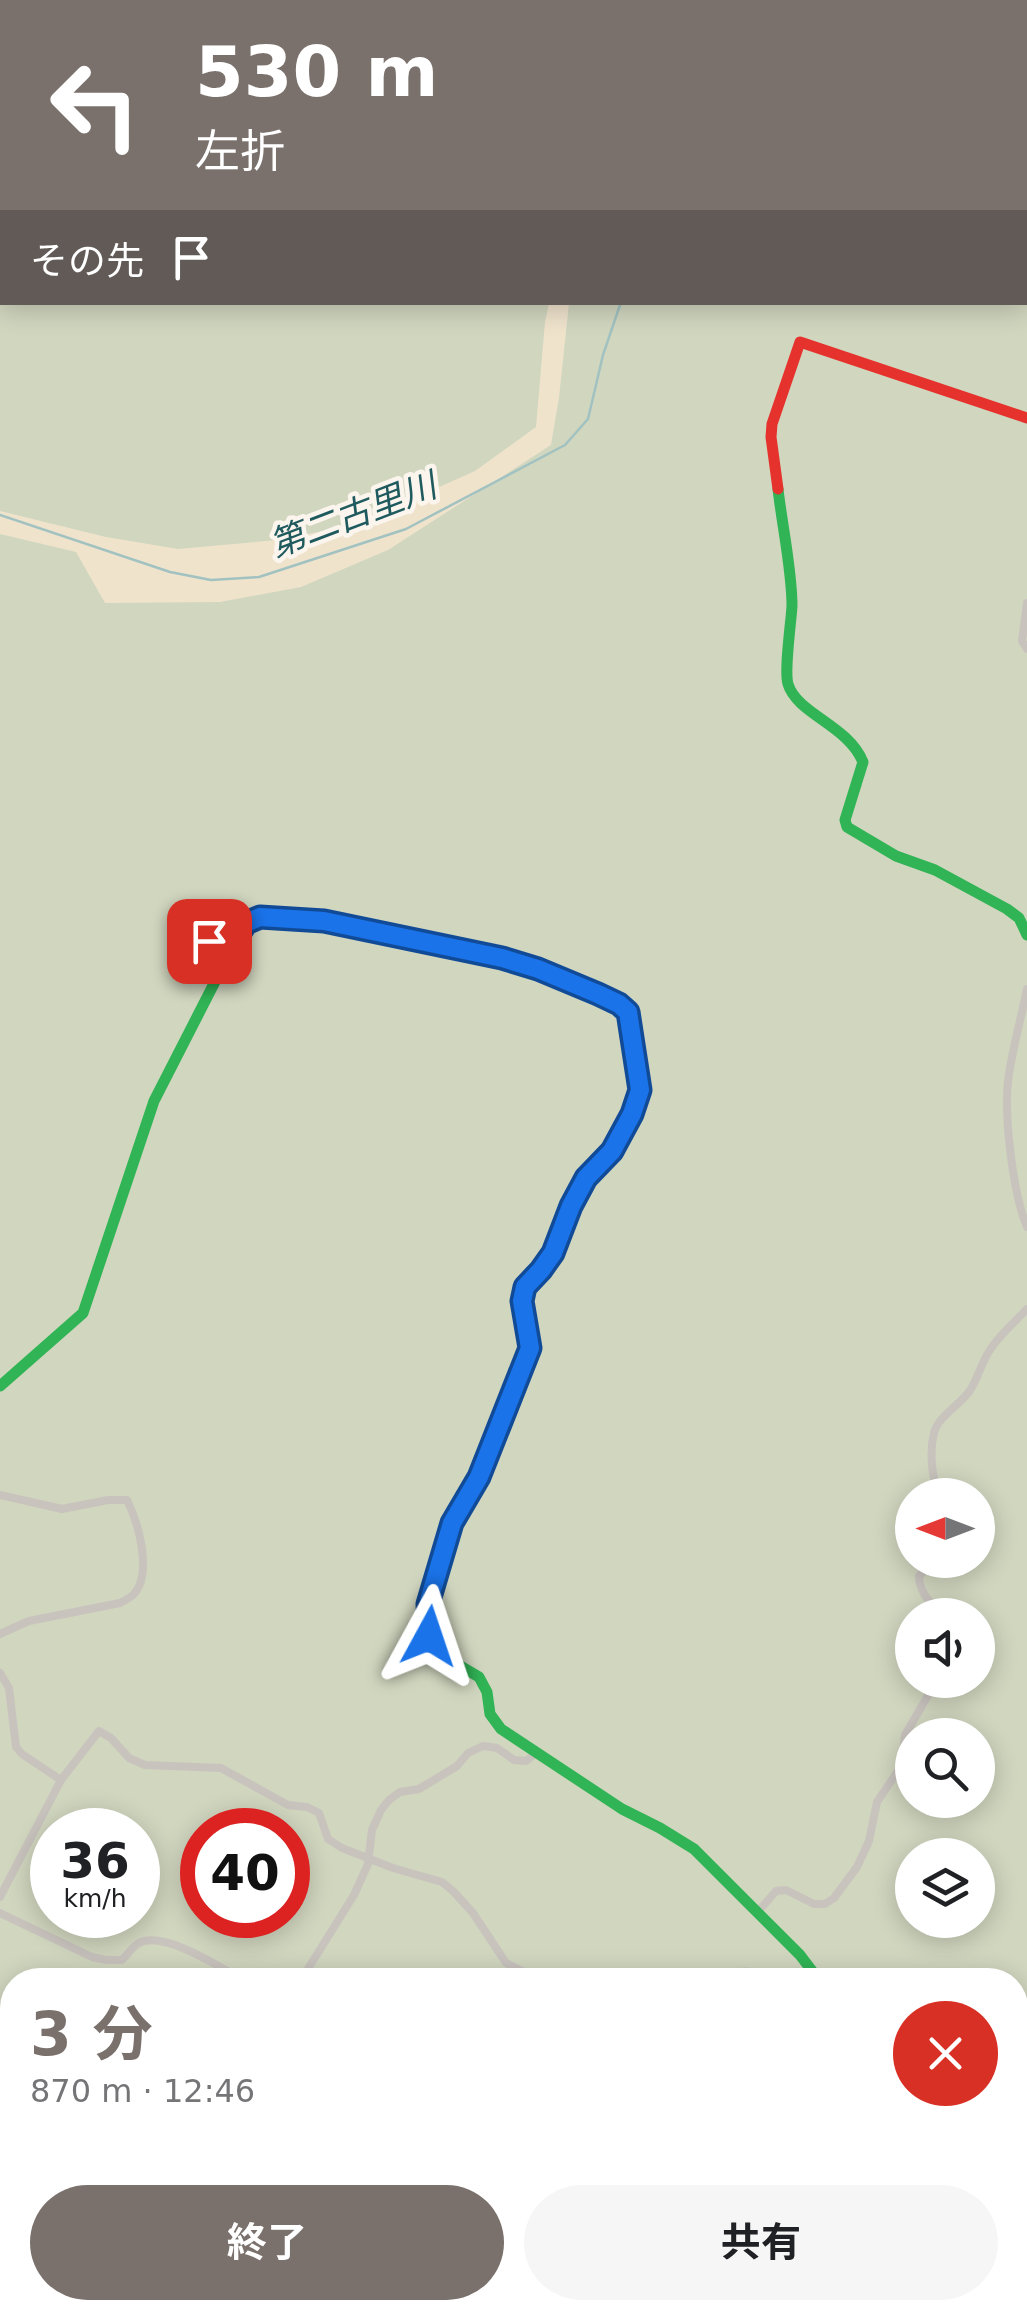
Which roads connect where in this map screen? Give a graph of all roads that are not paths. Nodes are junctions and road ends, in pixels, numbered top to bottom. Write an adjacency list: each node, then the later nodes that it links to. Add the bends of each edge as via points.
1 (1027, 418): 5 (main road, via 800,342 771,437 792,602 787,683 856,746 863,762 847,827 1007,910)
2 (1027, 603): 3 (street)
3 (1027, 650)
4 (239, 934): 6 (street); 10 (main road, via 154,1102 82,1313); 16 (main road, via 260,917 324,921 502,958 628,1012 640,1090 636,1102 612,1151 578,1192 553,1253 525,1287 530,1348 479,1477 452,1523 428,1604 435,1651 479,1677 501,1729)
5 (1027, 936)
6 (180, 948)
7 (1027, 989): 8 (street, via 1008,1081 1016,1192)
8 (1027, 1228)
9 (1027, 1309): 11 (street, via 934,1432)
10 (0, 1386)
11 (934, 1478)
12 (0, 1495): 13 (street, via 62,1508 127,1500 142,1567 140,1583 120,1603 29,1620)
13 (0, 1634)
14 (0, 1673): 17 (street, via 9,1688 16,1747)
15 (927, 1698): 21 (street, via 905,1735 902,1764 878,1802 864,1857 834,1898 814,1904 786,1890)
16 (536, 1753): 18 (street, via 514,1760 483,1746 420,1789 400,1792 372,1830); 21 (main road, via 694,1850)
17 (61, 1780): 18 (street, via 99,1731 145,1766 221,1768 288,1804 307,1807 319,1813 328,1839); 19 (street)
18 (368, 1859): 23 (street, via 354,1896); 24 (street, via 442,1882)
19 (0, 1897)
20 (0, 1913): 22 (street, via 92,1957 122,1960 137,1944 162,1941)
21 (757, 1913): 25 (main road)
22 (221, 1968)
23 (308, 1968)
24 (517, 1968)
25 (810, 1968)

